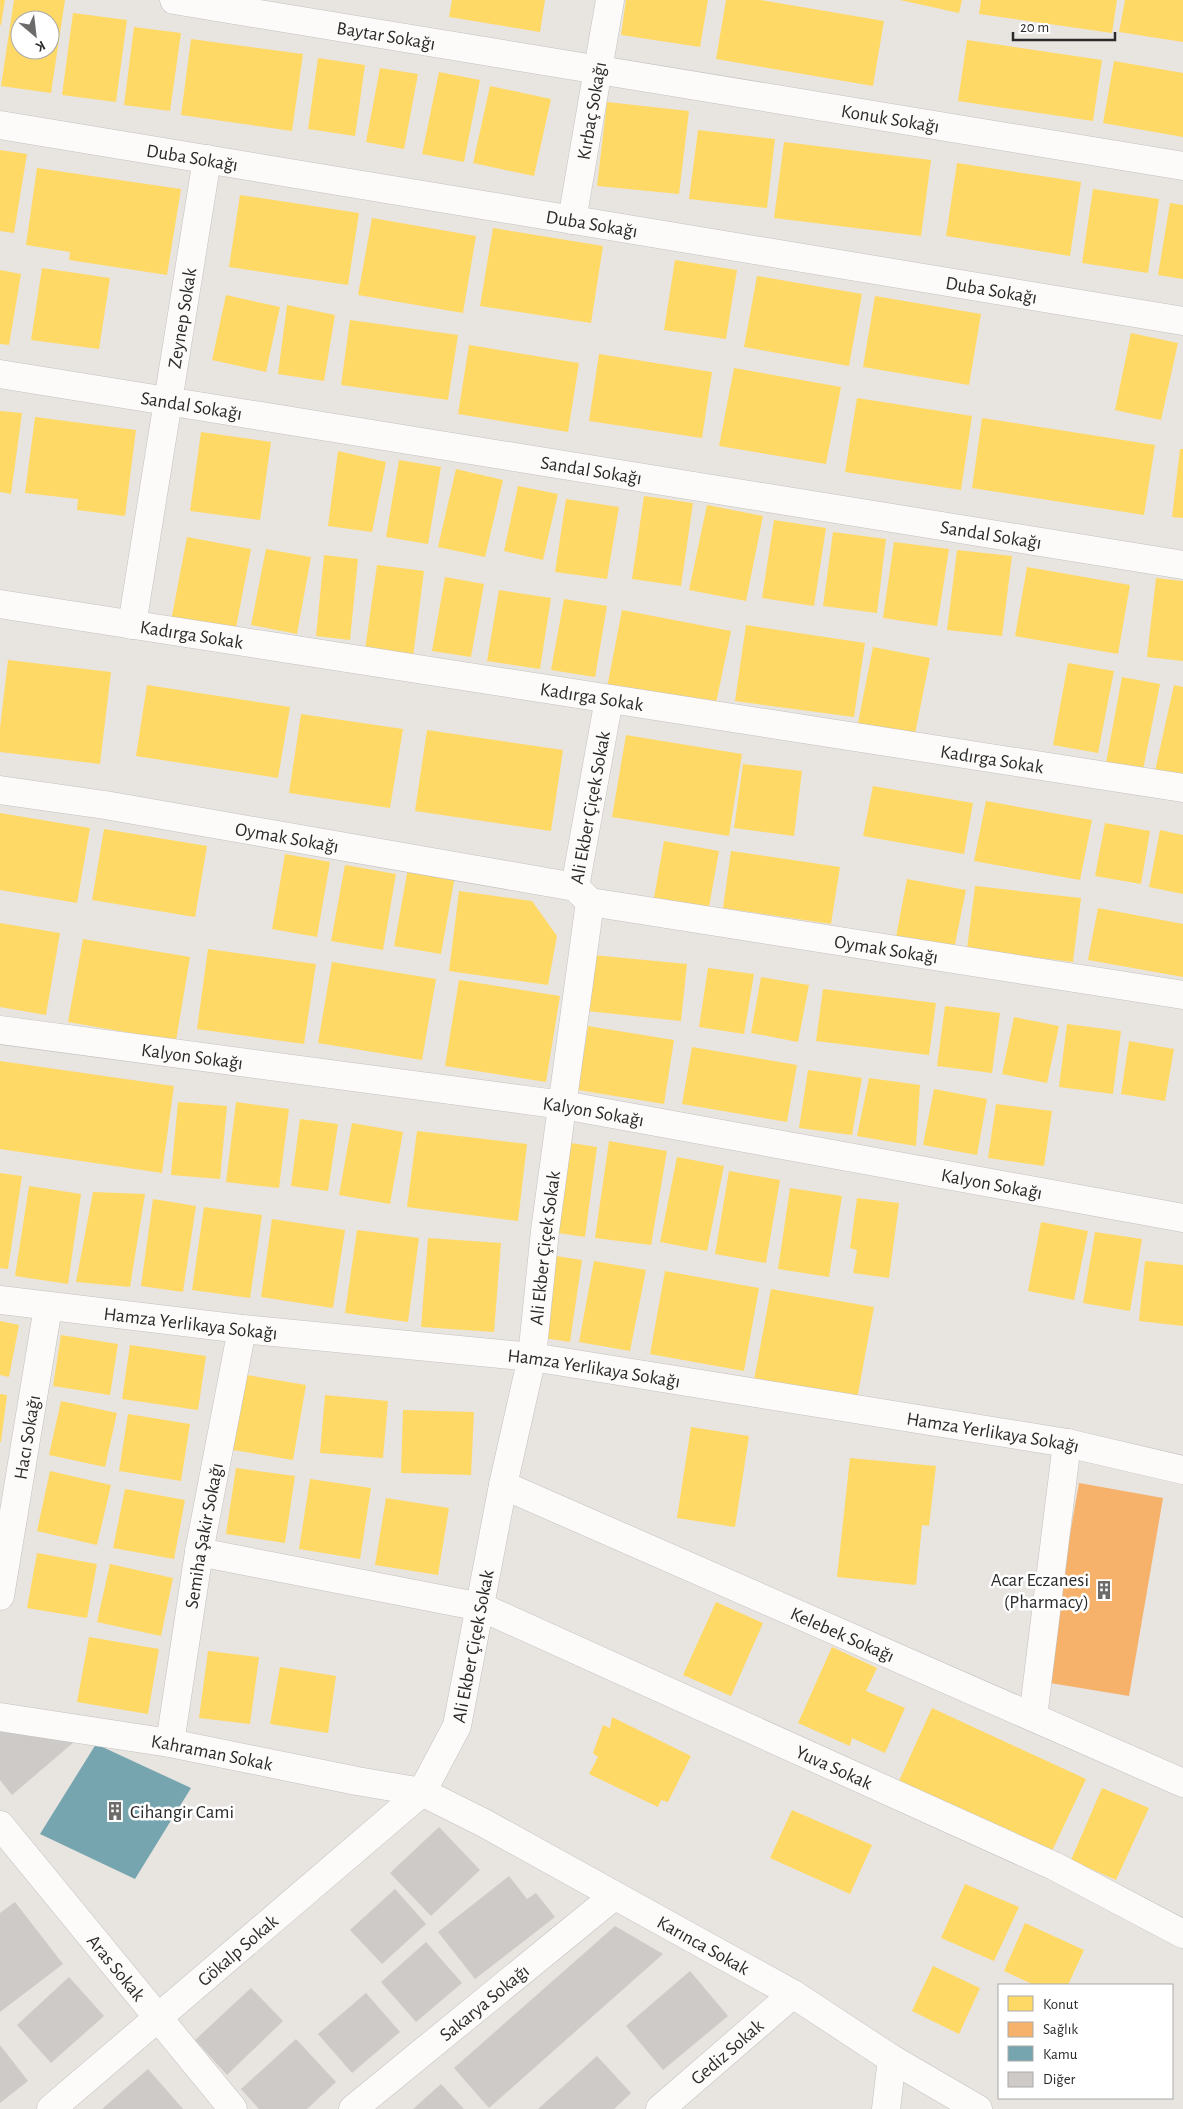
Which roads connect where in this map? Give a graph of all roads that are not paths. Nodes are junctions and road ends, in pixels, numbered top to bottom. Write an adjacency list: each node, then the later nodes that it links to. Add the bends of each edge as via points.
1 (174, 0): 3 (street, Baytar Sokağı)
2 (610, 0): 3 (street, Kırbaç Sokağı)
3 (598, 70): 6 (street, Konuk Sokağı); 7 (street, Kırbaç Sokağı)
4 (0, 125): 5 (street, Duba Sokağı)
5 (207, 159): 7 (street, Duba Sokağı); 10 (street, Zeynep Sokak)
6 (1183, 166)
7 (572, 220): 8 (street, Duba Sokağı)
8 (1183, 321)
9 (0, 374): 10 (street, Sandal Sokağı)
10 (169, 401): 11 (street, Sandal Sokağı); 13 (street, Zeynep Sokak)
11 (1183, 565)
12 (0, 604): 13 (street, Kadırga Sokak)
13 (132, 625): 14 (street, Kadırga Sokak)
14 (609, 699): 15 (street, Kadırga Sokak); 17 (street, Ali Ekber Çiçek Sokak)
15 (1183, 788)
16 (0, 790): 17 (street, Oymak Sokağı, via 114,806)
17 (582, 895): 18 (street, Oymak Sokağı); 20 (street, Ali Ekber Çiçek Sokak)
18 (1183, 995)
19 (0, 1030): 20 (street, Kalyon Sokağı)
20 (564, 1105): 21 (street, Kalyon Sokağı); 25 (street, Ali Ekber Çiçek Sokak, via 545,1231)
21 (1183, 1218)
22 (0, 1300): 23 (street, Hamza Yerlikaya Sokağı)
23 (48, 1307): 24 (street, Hamza Yerlikaya Sokağı); 30 (street, Hacı Sokağı)
24 (242, 1330): 25 (street, Hamza Yerlikaya Sokağı); 29 (street, Semiha Şakir Sokağı)
25 (532, 1357): 26 (street, Hamza Yerlikaya Sokağı); 28 (street, Ali Ekber Çiçek Sokak)
26 (1067, 1444): 27 (street, Hamza Yerlikaya Sokağı); 33 (street)
27 (1183, 1470)
28 (503, 1485): 31 (street, Ali Ekber Çiçek Sokak); 33 (street, Kelebek Sokağı)
29 (199, 1552): 31 (street, Yuva Sokak); 34 (street, Semiha Şakir Sokağı)
30 (0, 1596)
31 (480, 1607): 36 (street, Ali Ekber Çiçek Sokak, via 457,1726); 39 (street, Yuva Sokak, via 1054,1866)
32 (0, 1717): 34 (street, Kahraman Sokak)
33 (1033, 1718): 35 (street, Kelebek Sokağı)
34 (170, 1743): 36 (street, Kahraman Sokak)
35 (1183, 1783)
36 (422, 1792): 38 (street, Karınca Sokak); 41 (street, Gökalp Sokak)
37 (5, 1842): 41 (street, Aras Sokak)
38 (614, 1896): 40 (street, Karınca Sokak); 46 (street, Sakarya Sokağı)
39 (1183, 1934)
40 (792, 1994): 42 (street, Karınca Sokak); 43 (street, Gediz Sokak)
41 (158, 2017): 44 (street, Gökalp Sokak); 45 (street, Aras Sokak)
42 (892, 2059): 49 (street); 50 (street, Karınca Sokak)
43 (699, 2076): 47 (street, Gediz Sokak); 48 (street)
44 (52, 2109)
45 (233, 2109)
46 (353, 2109)
47 (660, 2109)
48 (695, 2109)
49 (886, 2109)
50 (978, 2109)

